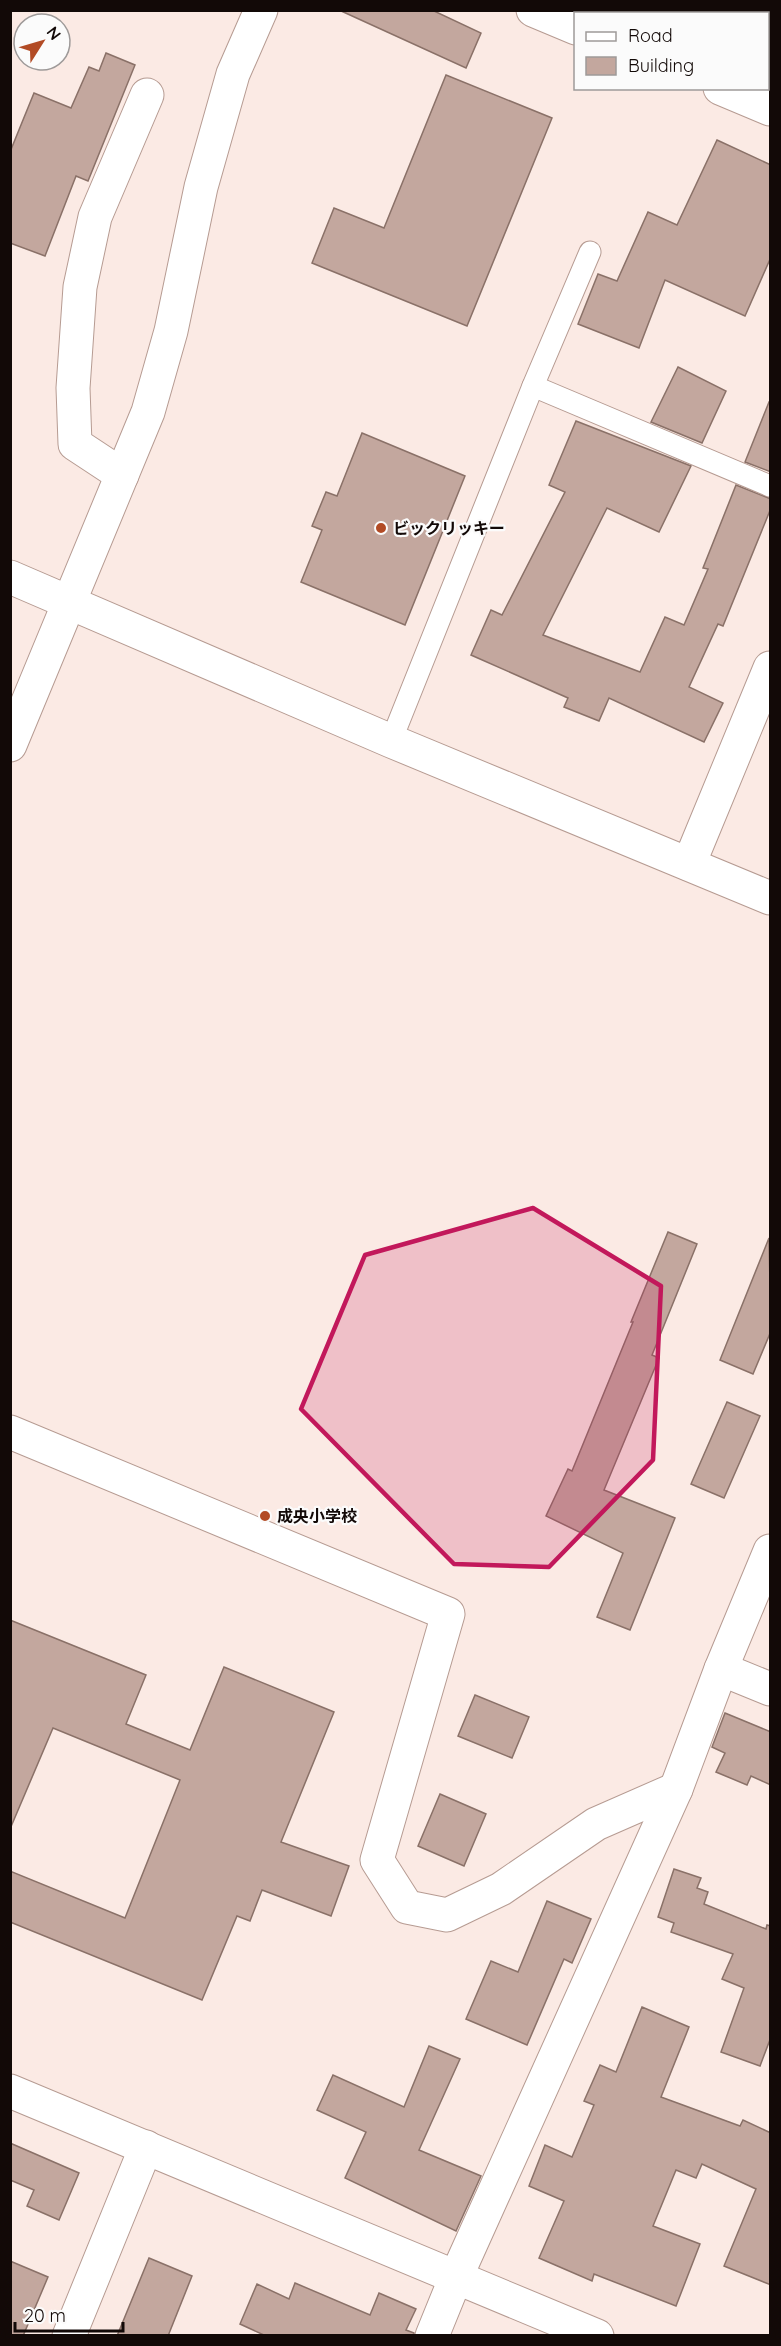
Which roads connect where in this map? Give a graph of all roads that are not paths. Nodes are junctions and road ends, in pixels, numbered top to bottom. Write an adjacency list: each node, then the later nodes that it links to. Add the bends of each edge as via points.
1 (261, 10): 9 (street, via 233,74 201,187 171,331 147,412)
2 (533, 10): 3 (street)
3 (574, 27)
4 (725, 90): 6 (street)
5 (147, 94): 9 (street, via 95,217 80,287 73,388 75,444)
6 (771, 109)
7 (590, 252): 8 (lane)
8 (533, 386): 10 (lane); 14 (lane)
9 (122, 475): 12 (street)
10 (771, 486)
11 (10, 577): 12 (street)
12 (70, 602): 14 (street); 15 (street)
13 (771, 668): 16 (street)
14 (391, 741): 16 (street)
15 (10, 745)
16 (689, 864): 17 (street)
17 (771, 898)
18 (10, 1432): 22 (street, via 448,1614 377,1860 406,1907 447,1915 501,1889 596,1824)
19 (771, 1551): 20 (street)
20 (721, 1669): 21 (street); 22 (street)
21 (771, 1689)
22 (676, 1789): 25 (street)
23 (10, 2091): 24 (street)
24 (146, 2147): 25 (street); 26 (street)
25 (456, 2277): 27 (street); 28 (street)
26 (69, 2336)
27 (432, 2336)
28 (597, 2336)

